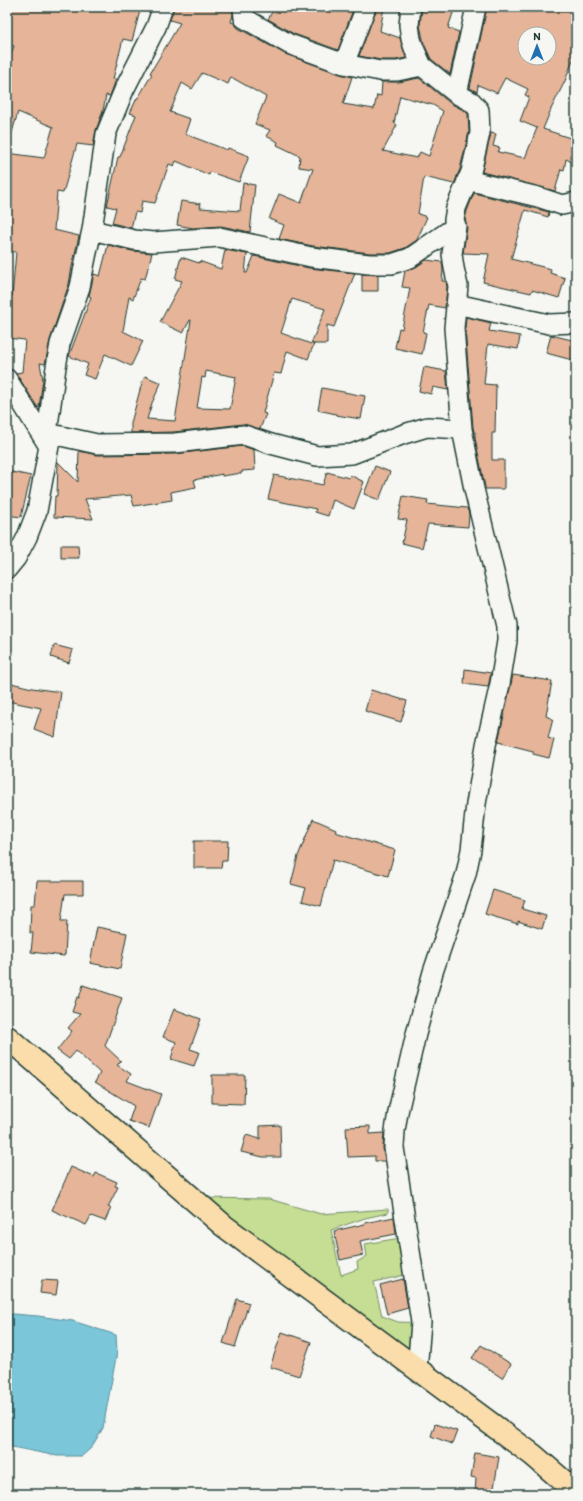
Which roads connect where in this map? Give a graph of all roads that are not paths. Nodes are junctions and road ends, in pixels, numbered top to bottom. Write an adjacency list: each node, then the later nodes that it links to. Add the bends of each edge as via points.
1 (163, 7): 12 (street, via 106,134)
2 (243, 7): 6 (street, via 244,18 289,44)
3 (366, 7): 6 (street)
4 (411, 7): 7 (street, via 411,39)
5 (476, 7): 8 (street)
6 (344, 64): 7 (street, via 380,71 397,71)
7 (422, 66): 8 (street)
8 (456, 94): 9 (street, via 472,102 479,110 480,133)
9 (467, 180): 10 (street, via 562,205); 11 (street, via 456,208)
10 (576, 202)
11 (456, 226): 12 (street, via 410,258 392,264 368,264 311,257 219,236 153,242); 13 (street, via 452,254 458,286)
12 (92, 230): 17 (street, via 80,287 60,344)
13 (456, 304): 14 (street, via 549,324); 16 (street, via 454,328)
14 (576, 323)
15 (7, 379): 17 (street)
16 (462, 429): 17 (street, via 427,427 352,454 317,456 244,434 175,443 97,444); 20 (street, via 507,626 507,641 486,745 466,874 433,972 395,1131 395,1155 421,1322 418,1359)
17 (48, 440): 18 (street, via 37,511 16,558)
18 (7, 568)
19 (7, 1037): 20 (main road, via 224,1226)
20 (412, 1366): 21 (main road, via 533,1455)
21 (576, 1492)

